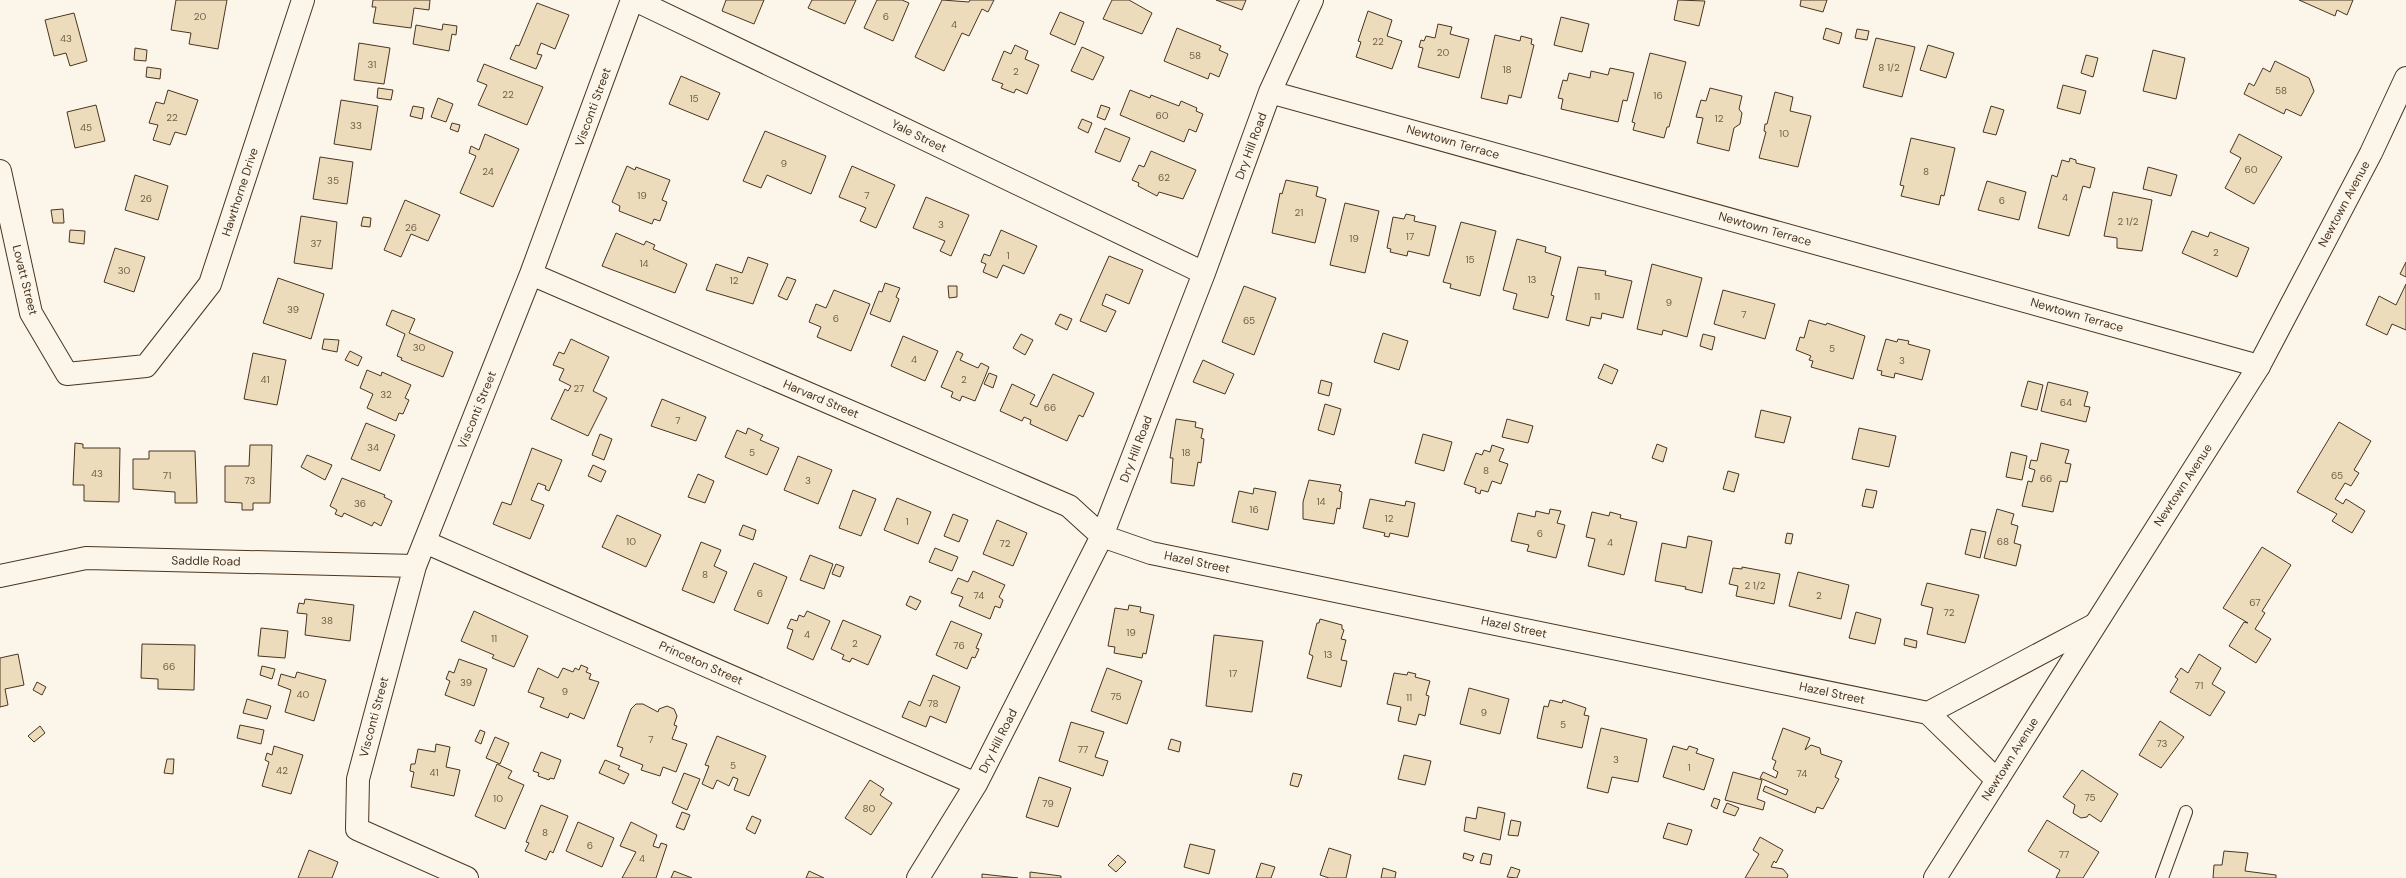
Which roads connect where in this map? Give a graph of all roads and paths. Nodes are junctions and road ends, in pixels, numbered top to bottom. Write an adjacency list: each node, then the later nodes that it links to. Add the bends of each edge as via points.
1 (303, 0): 9 (street, Hawthorne Drive, via 210,284)
2 (634, 0): 7 (street, Yale Street); 8 (street, Visconti Street)
3 (1312, 0): 5 (street, Dry Hill Road)
4 (2406, 78): 10 (street, Newtown Avenue, via 2371,153)
5 (1270, 92): 7 (street, Dry Hill Road); 10 (street, Newtown Terrace)
6 (0, 171): 9 (street, Lovatt Street, via 31,313 68,374)
7 (1204, 273): 11 (street, Dry Hill Road)
8 (531, 274): 11 (street, Harvard Street, via 1069,506); 12 (street, Visconti Street)
9 (146, 366)
10 (2259, 366): 15 (street, Newtown Avenue)
11 (1102, 536): 16 (street, Hazel Street, via 1151,552); 18 (street, Dry Hill Road)
12 (425, 542): 13 (street, Visconti Street); 18 (street, Princeton Street)
13 (414, 566): 14 (street, Saddle Road, via 86,558); 20 (street, Visconti Street, via 358,779 357,829)
14 (0, 576)
15 (2094, 625): 16 (street); 17 (street, Newtown Avenue)
16 (1928, 713): 17 (street)
17 (1997, 780): 22 (street, Newtown Avenue)
18 (976, 784): 21 (street, Dry Hill Road)
19 (2186, 812): 23 (lane)
20 (467, 878)
21 (918, 878)
22 (1935, 878)
23 (2162, 878)

